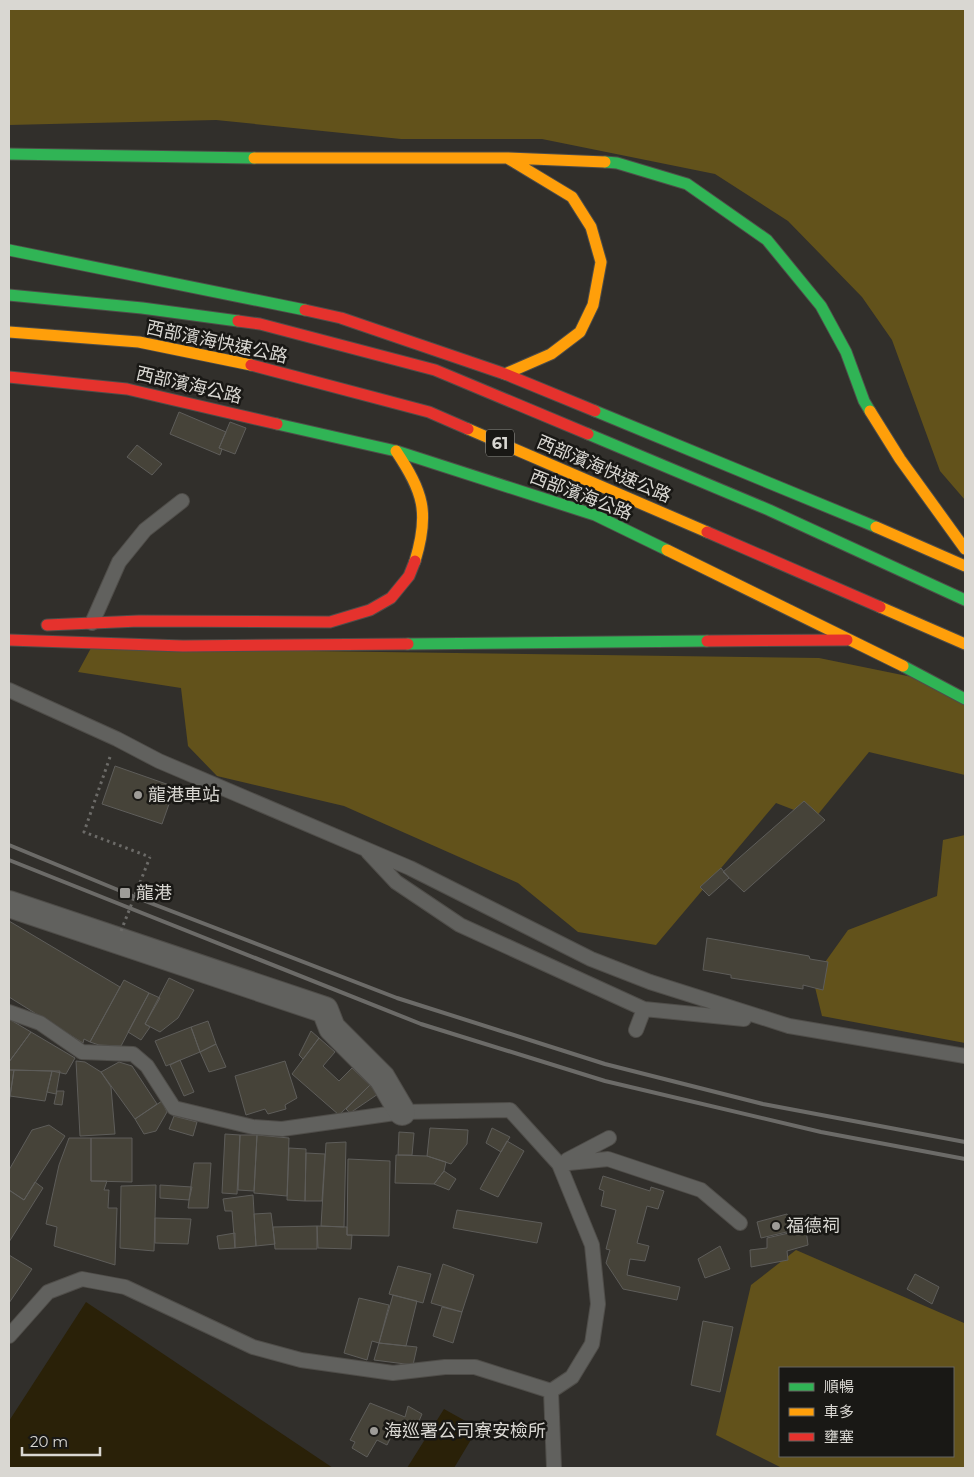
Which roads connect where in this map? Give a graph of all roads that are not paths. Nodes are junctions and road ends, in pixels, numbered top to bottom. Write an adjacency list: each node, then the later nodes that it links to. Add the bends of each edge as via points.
1 (9, 154): 2 (main road)
2 (508, 158): 6 (main road, via 572,197 591,227 601,262 593,305 580,332 551,354); 10 (main road, via 616,163 678,181 709,197 768,240 821,306 846,352 864,400 900,459)
3 (9, 250): 6 (main road, via 341,318)
4 (9, 295): 12 (main road, 西部濱海快速公路 / 61, via 260,324 435,370 770,510)
5 (9, 332): 17 (main road, 西部濱海快速公路 / 61, via 139,342 251,365 429,412)
6 (505, 374): 11 (main road, via 836,509)
7 (9, 377): 8 (main road, 西部濱海公路 / 61, via 127,389)
8 (396, 451): 13 (main road, via 418,488 422,516 420,548 410,576 390,598 357,614 330,622); 16 (main road, 西部濱海公路 / 61, via 595,515)
9 (182, 501): 13 (lane, via 145,530 119,562)
10 (965, 549)
11 (965, 566)
12 (965, 600)
13 (92, 623): 14 (main road)
14 (37, 625)
15 (9, 640): 16 (main road, via 183,646)
16 (853, 640): 19 (main road, 西部濱海公路 / 61)
17 (965, 644)
18 (9, 690): 20 (lane, via 159,761)
19 (965, 699)
20 (364, 848): 22 (lane, via 396,882 460,925); 24 (lane, via 591,959 650,982)
21 (9, 904): 27 (street, via 325,1010 332,1028 382,1078)
22 (644, 1010): 24 (lane, via 733,1017); 25 (lane)
23 (9, 1012): 27 (lane, via 40,1023 82,1052 133,1054 147,1066 174,1108 213,1118 282,1130)
24 (789, 1026): 26 (lane)
25 (636, 1030)
26 (965, 1056)
27 (402, 1112): 29 (lane, via 510,1110)
28 (609, 1138): 29 (lane)
29 (559, 1164): 30 (lane, via 608,1159 700,1190); 32 (lane, via 592,1245 598,1304 592,1344 572,1377)
30 (740, 1223)
31 (9, 1336): 32 (lane, via 48,1292 82,1279 125,1286 253,1347 301,1360 393,1373 475,1367)
32 (551, 1391): 33 (lane)
33 (554, 1468)

